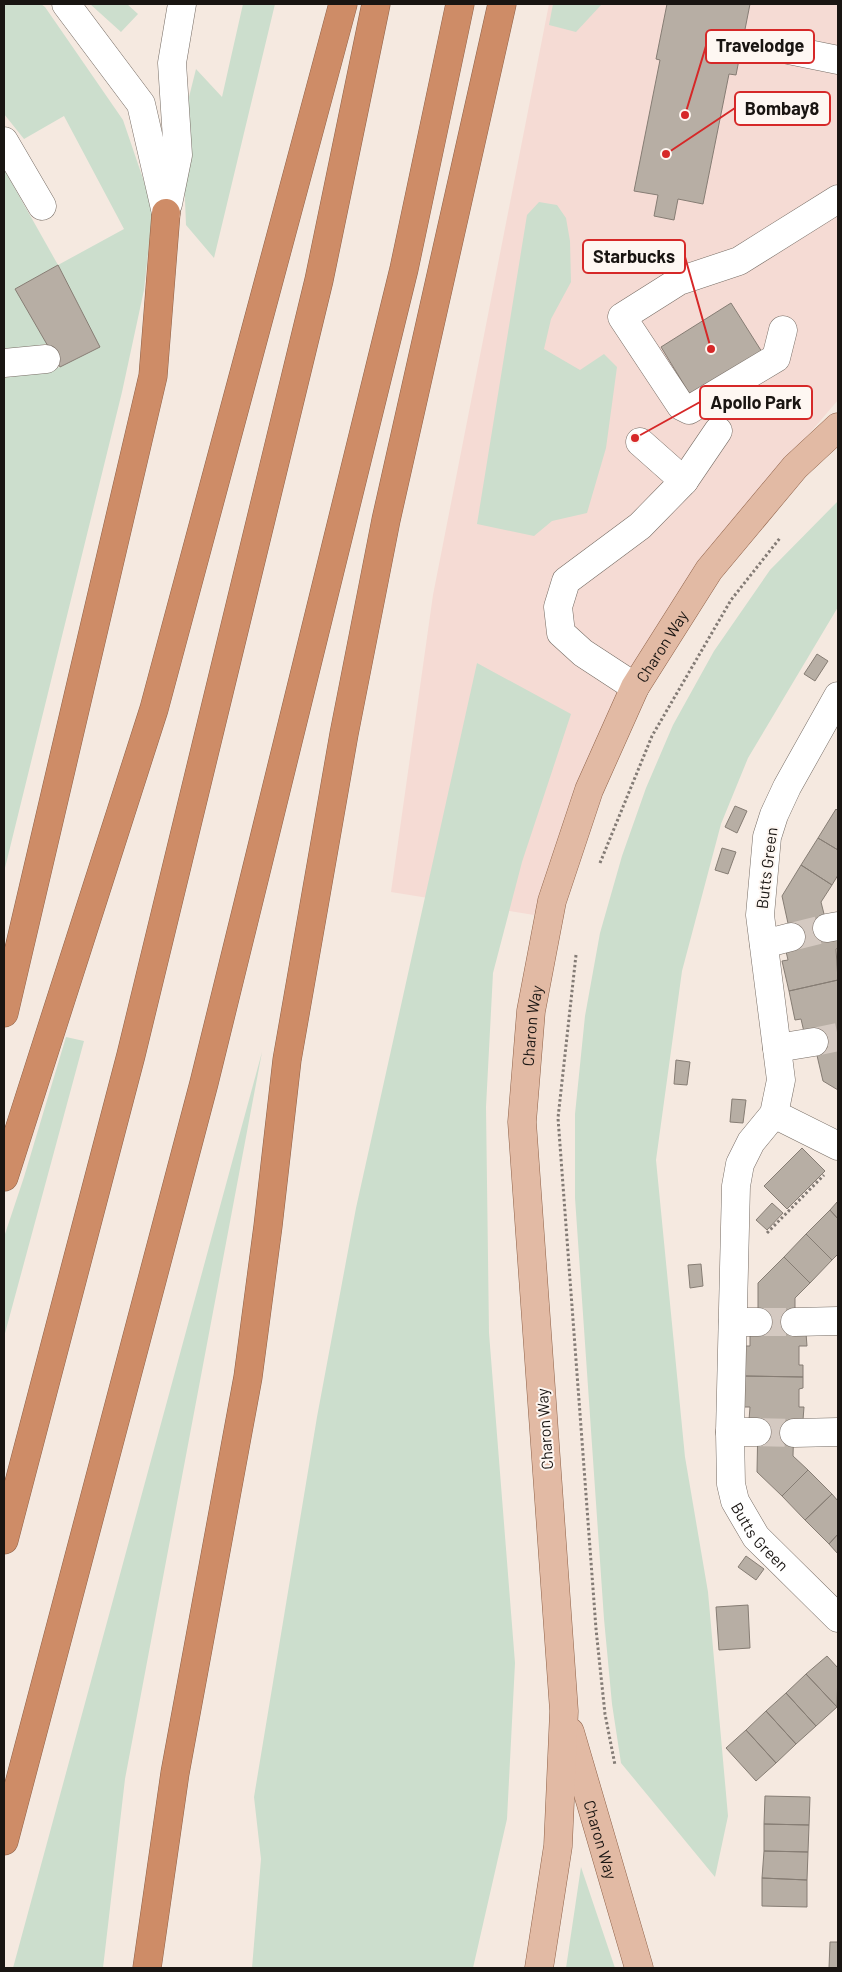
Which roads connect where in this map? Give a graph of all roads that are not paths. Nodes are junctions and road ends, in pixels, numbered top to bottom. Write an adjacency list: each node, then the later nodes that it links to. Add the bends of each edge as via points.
1 (66, 4): 12 (street, via 141,104)
2 (182, 4): 12 (street, via 172,63 178,155)
3 (343, 4): 29 (highway, via 154,709)
4 (376, 4): 36 (highway, via 319,280 183,842 124,1084)
5 (460, 4): 39 (highway, via 404,269 206,1073)
6 (502, 4): 40 (highway, via 386,520 344,734 287,1060 248,1377 175,1773)
7 (769, 46): 8 (street)
8 (838, 60)
9 (4, 141): 11 (street)
10 (838, 199): 13 (street, via 740,261 679,281 622,317 681,406 689,410 776,358)
11 (42, 206)
12 (166, 213): 24 (highway, via 153,376)
13 (783, 330)
14 (46, 359): 15 (street)
15 (4, 363)
16 (838, 427): 20 (main road, Charon Way, via 795,467 709,570)
17 (718, 431): 19 (street)
18 (640, 442): 19 (street)
19 (684, 481): 20 (street, via 640,526 566,581 558,607 561,633 583,653)
20 (635, 688): 38 (main road, Charon Way, via 588,790 552,901 531,1012 522,1122)
21 (834, 711): 23 (street, Butts Green, via 774,815 768,837 760,915)
22 (791, 937): 23 (street)
23 (764, 944): 26 (street, Butts Green)
24 (4, 1013)
25 (814, 1042): 26 (street)
26 (777, 1048): 27 (street, Butts Green, via 781,1080)
27 (774, 1114): 28 (street); 32 (street, Butts Green, via 751,1142 740,1164 736,1186 734,1267 745,1322)
28 (838, 1146)
29 (4, 1178)
30 (838, 1321): 31 (street)
31 (795, 1322)
32 (730, 1432): 33 (street); 37 (street, Butts Green, via 735,1501 756,1538)
33 (757, 1432)
34 (838, 1432): 35 (street)
35 (794, 1433)
36 (4, 1540)
37 (838, 1618)
38 (564, 1711): 41 (main road, Charon Way, via 558,1846); 42 (main road, Charon Way)
39 (4, 1841)
40 (147, 1968)
41 (539, 1968)
42 (639, 1968)

